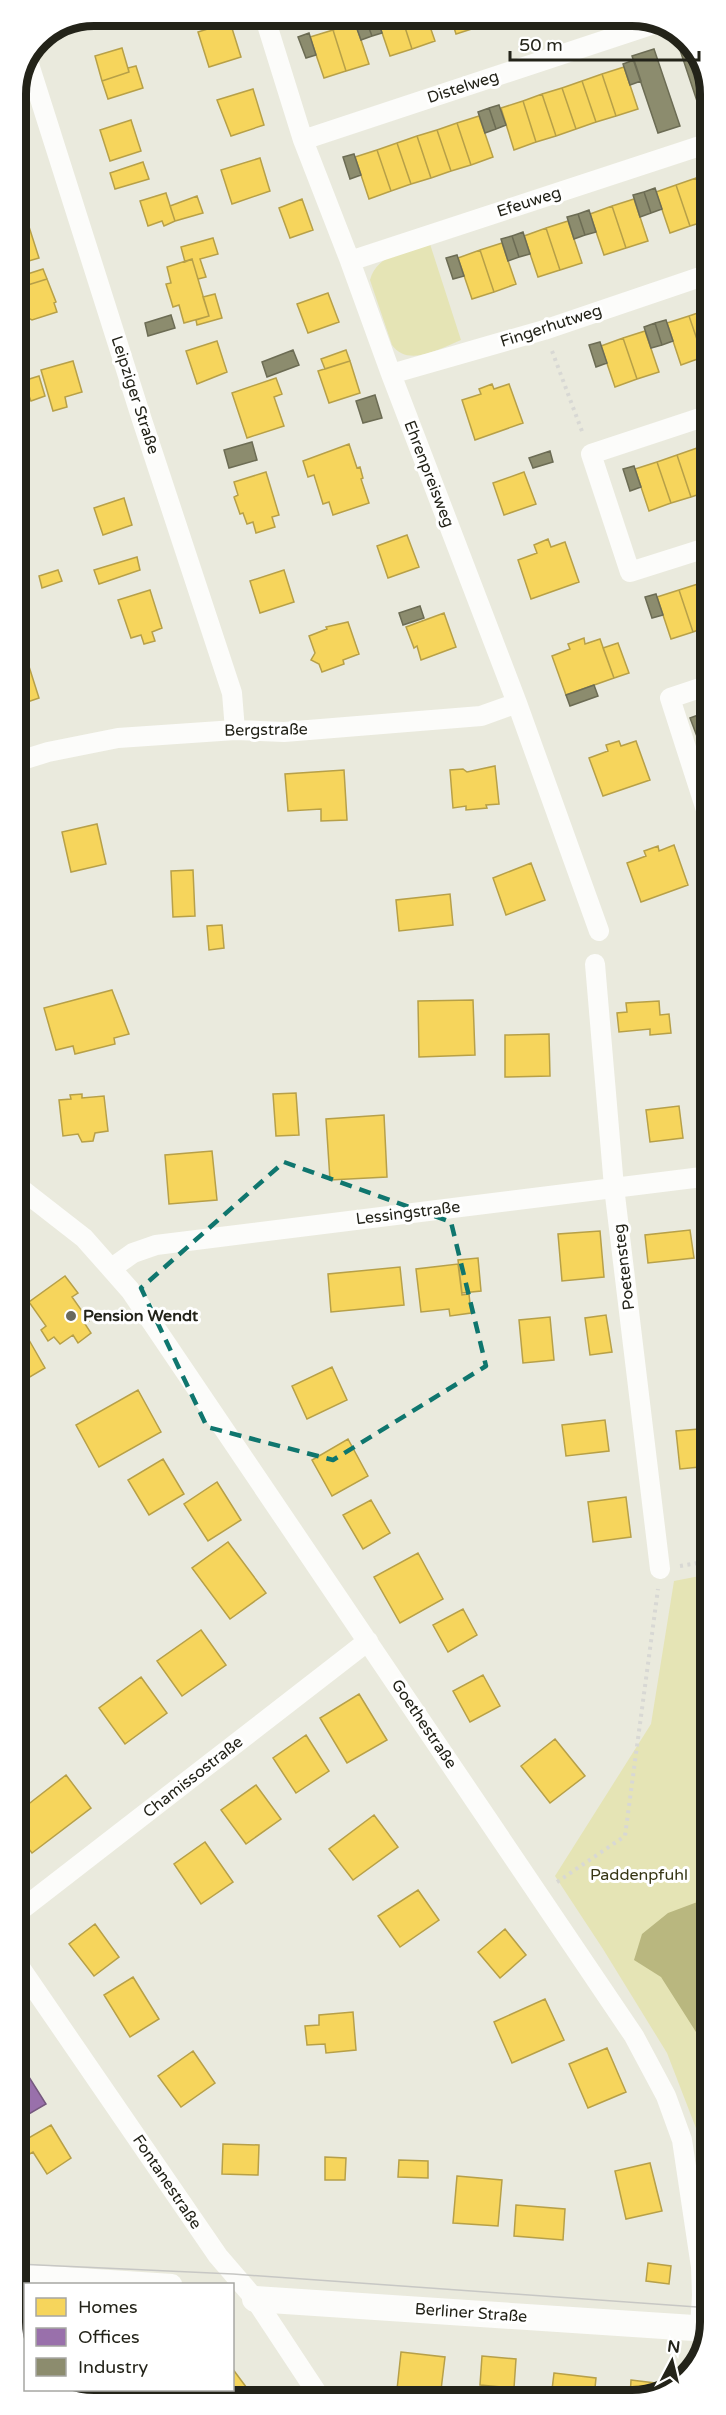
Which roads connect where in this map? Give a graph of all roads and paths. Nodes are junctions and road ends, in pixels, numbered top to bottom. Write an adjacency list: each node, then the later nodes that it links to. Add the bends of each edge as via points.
1 (270, 26): 4 (street, Ehrenpreisweg)
2 (645, 27): 4 (street, Distelweg)
3 (30, 69): 15 (street, Leipziger Straße, via 232,693)
4 (303, 140): 6 (street, Ehrenpreisweg)
5 (700, 146): 6 (street, Efeuweg)
6 (350, 261): 9 (street, Ehrenpreisweg)
7 (700, 277): 8 (street, Fingerhutweg)
8 (544, 330): 9 (street, Fingerhutweg); 11 (path)
9 (391, 374): 14 (street, Ehrenpreisweg)
10 (700, 418): 11 (street)
11 (591, 454): 12 (street, via 630,572)
12 (700, 550)
13 (700, 688): 17 (street, via 670,698)
14 (517, 703): 15 (street, Bergstraße, via 481,716 284,732); 18 (street, Ehrenpreisweg)
15 (236, 730): 16 (street, Bergstraße, via 118,738)
16 (26, 759)
17 (700, 791)
18 (599, 931)
19 (595, 964): 21 (street, Poetensteg)
20 (700, 1177): 21 (street, Lessingstraße)
21 (614, 1187): 23 (street, Lessingstraße, via 156,1245 133,1253); 25 (street, Poetensteg)
22 (26, 1193): 23 (street, Goethestraße, via 84,1238)
23 (112, 1268): 26 (street, Goethestraße)
24 (700, 1563): 25 (path)
25 (660, 1569): 27 (path, via 625,1836)
26 (368, 1641): 27 (street, Goethestraße); 28 (street, Chamissostraße)
27 (538, 1894): 30 (street, Goethestraße, via 634,2036 675,2119 688,2171)
28 (26, 1906)
29 (26, 1976): 33 (street, Fontanestraße)
30 (700, 2261)
31 (26, 2275): 32 (street)
32 (157, 2283)
33 (244, 2297): 34 (street, Berliner Straße); 35 (street, Fontanestraße)
34 (700, 2328)
35 (314, 2389)

